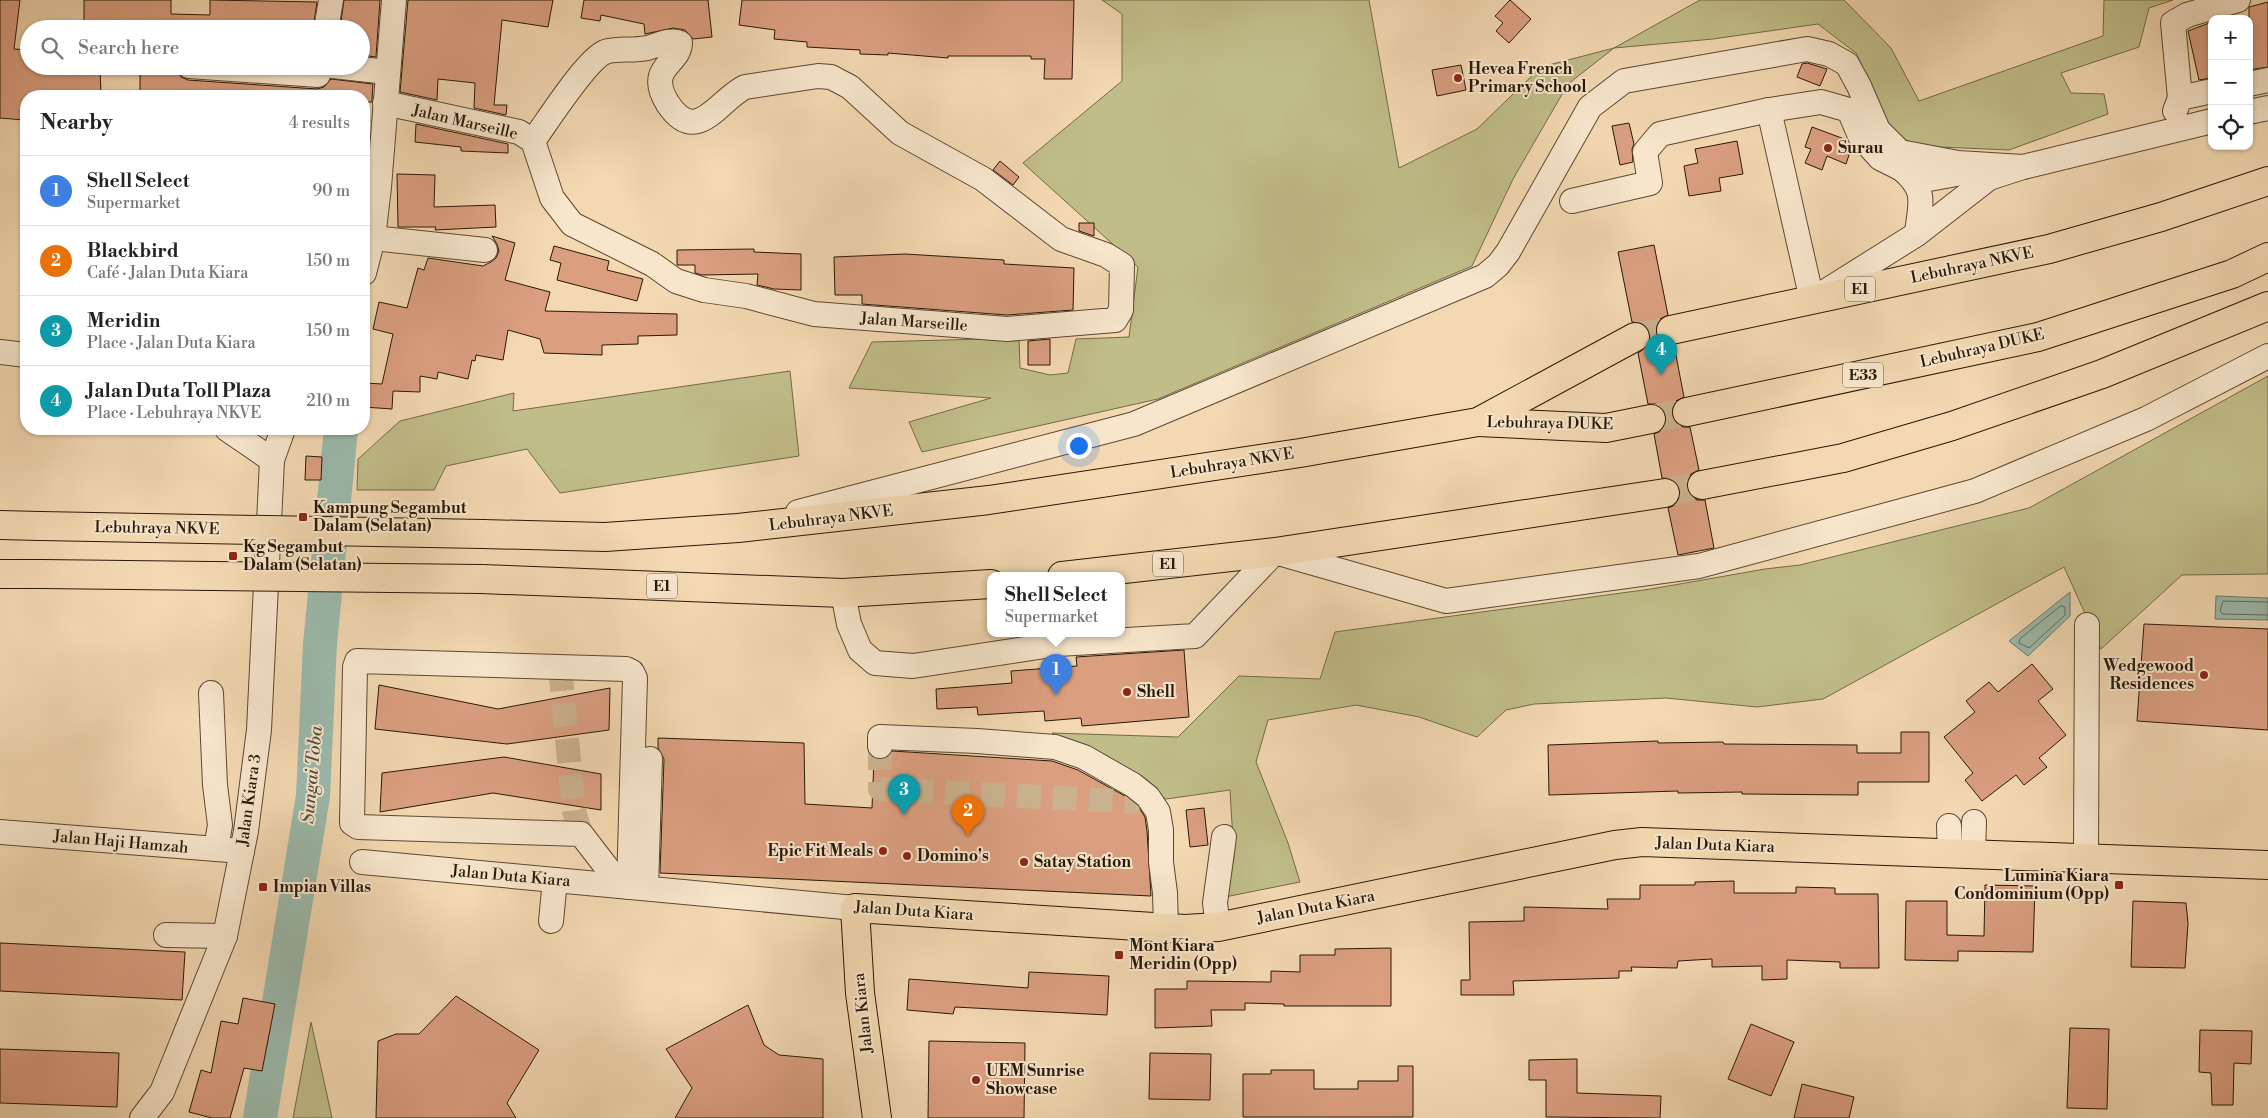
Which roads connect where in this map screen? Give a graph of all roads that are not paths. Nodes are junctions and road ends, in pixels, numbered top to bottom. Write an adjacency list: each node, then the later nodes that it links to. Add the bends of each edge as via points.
1 (331, 0): 4 (street)
2 (394, 0): 5 (street)
3 (2238, 0): 13 (street, via 2186,15 2173,23)
4 (328, 20)
5 (387, 72): 6 (street); 14 (street)
6 (370, 73)
7 (308, 75): 9 (street)
8 (338, 75): 9 (street)
9 (321, 76)
10 (2268, 80): 11 (street)
11 (2253, 83)
12 (2208, 92): 13 (street)
13 (2180, 98): 19 (street)
14 (385, 103): 20 (street, Jalan Marseille, via 508,129); 26 (street)
15 (2268, 108): 17 (street)
16 (1769, 110): 22 (street, via 1821,102 1849,110 1860,136 1880,158); 24 (street, via 1660,134 1645,152 1650,183); 30 (street)
17 (2253, 111)
18 (2208, 122): 19 (street)
19 (2168, 132): 21 (street)
20 (533, 141): 20 (street, Jalan Marseille, via 552,198 572,224 652,264 676,280 704,290 746,296 814,314 1007,329 1115,320 1121,310 1122,266 1106,255 1061,239 983,180 900,132 850,87 831,77 745,87 734,92 710,117 689,122 676,116 663,96 660,82 661,74 679,50 677,42 607,51 597,56 582,74)
21 (2012, 166): 22 (street, via 1929,179); 25 (street, via 1989,178); 46 (street, via 1958,163 1900,152 1878,130 1847,64 1814,50 1624,81 1590,107 1508,252 1485,276 1134,424)
22 (1902, 169): 25 (street, via 1916,181 1921,193)
23 (2268, 182): 30 (main road, Lebuhraya NKVE / E1, via 2050,249)
24 (1572, 201)
25 (1917, 234): 30 (street)
26 (373, 238): 27 (street); 28 (street)
27 (370, 250)
28 (485, 250)
29 (2268, 257): 37 (main road, Lebuhraya DUKE / E33, via 2232,274 2038,337)
30 (1812, 300): 32 (main road, Lebuhraya NKVE / E1)
31 (2268, 306): 43 (main road, via 2102,374 1952,426 1843,458)
32 (1671, 330)
33 (1635, 337): 39 (main road, Lebuhraya NKVE)
34 (0, 352): 35 (street)
35 (20, 354)
36 (2268, 356): 47 (street, via 2146,419 1975,491 1699,566 1446,601)
37 (1687, 412)
38 (1651, 419): 39 (main road, Lebuhraya DUKE, via 1606,428)
39 (1478, 422): 46 (main road, Lebuhraya NKVE, via 1300,453 988,500)
40 (236, 435): 42 (street)
41 (281, 435): 42 (street, Jalan Kiara 3)
42 (272, 460): 62 (street, Jalan Kiara 3, via 259,730)
43 (1702, 485)
44 (1666, 493): 47 (main road, E1)
45 (0, 526): 46 (main road, Lebuhraya NKVE, bridge, via 605,537)
46 (738, 528)
47 (1275, 552): 48 (main road, E1); 53 (street, via 1195,636)
48 (1098, 572)
49 (0, 574): 51 (main road, E1, bridge, via 481,579)
50 (987, 584): 51 (main road, E1)
51 (843, 593): 53 (street, via 849,624 860,650 875,663 913,666)
52 (2087, 625): 64 (street)
53 (1052, 639)
54 (211, 693): 61 (street, via 220,825)
55 (880, 746): 72 (street, via 880,737 977,740 1055,747 1104,768 1158,812 1161,862 1154,894)
56 (650, 759): 68 (street)
57 (1974, 822): 63 (street)
58 (1949, 826): 63 (street)
59 (0, 832): 61 (street, Jalan Haji Hamzah)
60 (1224, 837): 71 (street, via 1215,903)
61 (216, 849): 62 (street, Jalan Haji Hamzah)
62 (242, 851): 74 (street, Jalan Kiara 3)
63 (1961, 855): 64 (main road, Jalan Duta Kiara); 71 (main road, Jalan Duta Kiara, via 1642,842)
64 (2086, 858): 66 (main road, Jalan Duta Kiara)
65 (362, 862): 67 (street, Jalan Duta Kiara)
66 (2268, 865)
67 (555, 880): 68 (street, Jalan Duta Kiara); 70 (street)
68 (632, 887): 68 (street, via 581,834 358,827 352,823 357,661 616,668 632,672 635,678); 69 (street, Jalan Duta Kiara)
69 (855, 908): 72 (main road, Jalan Duta Kiara); 76 (main road, Jalan Kiara, via 860,993)
70 (551, 921)
71 (1218, 927): 72 (main road, Jalan Duta Kiara)
72 (1159, 928)
73 (166, 935): 74 (street)
74 (225, 936): 75 (street, Jalan Kiara 3, via 162,1092)
75 (142, 1118)
76 (877, 1118)

